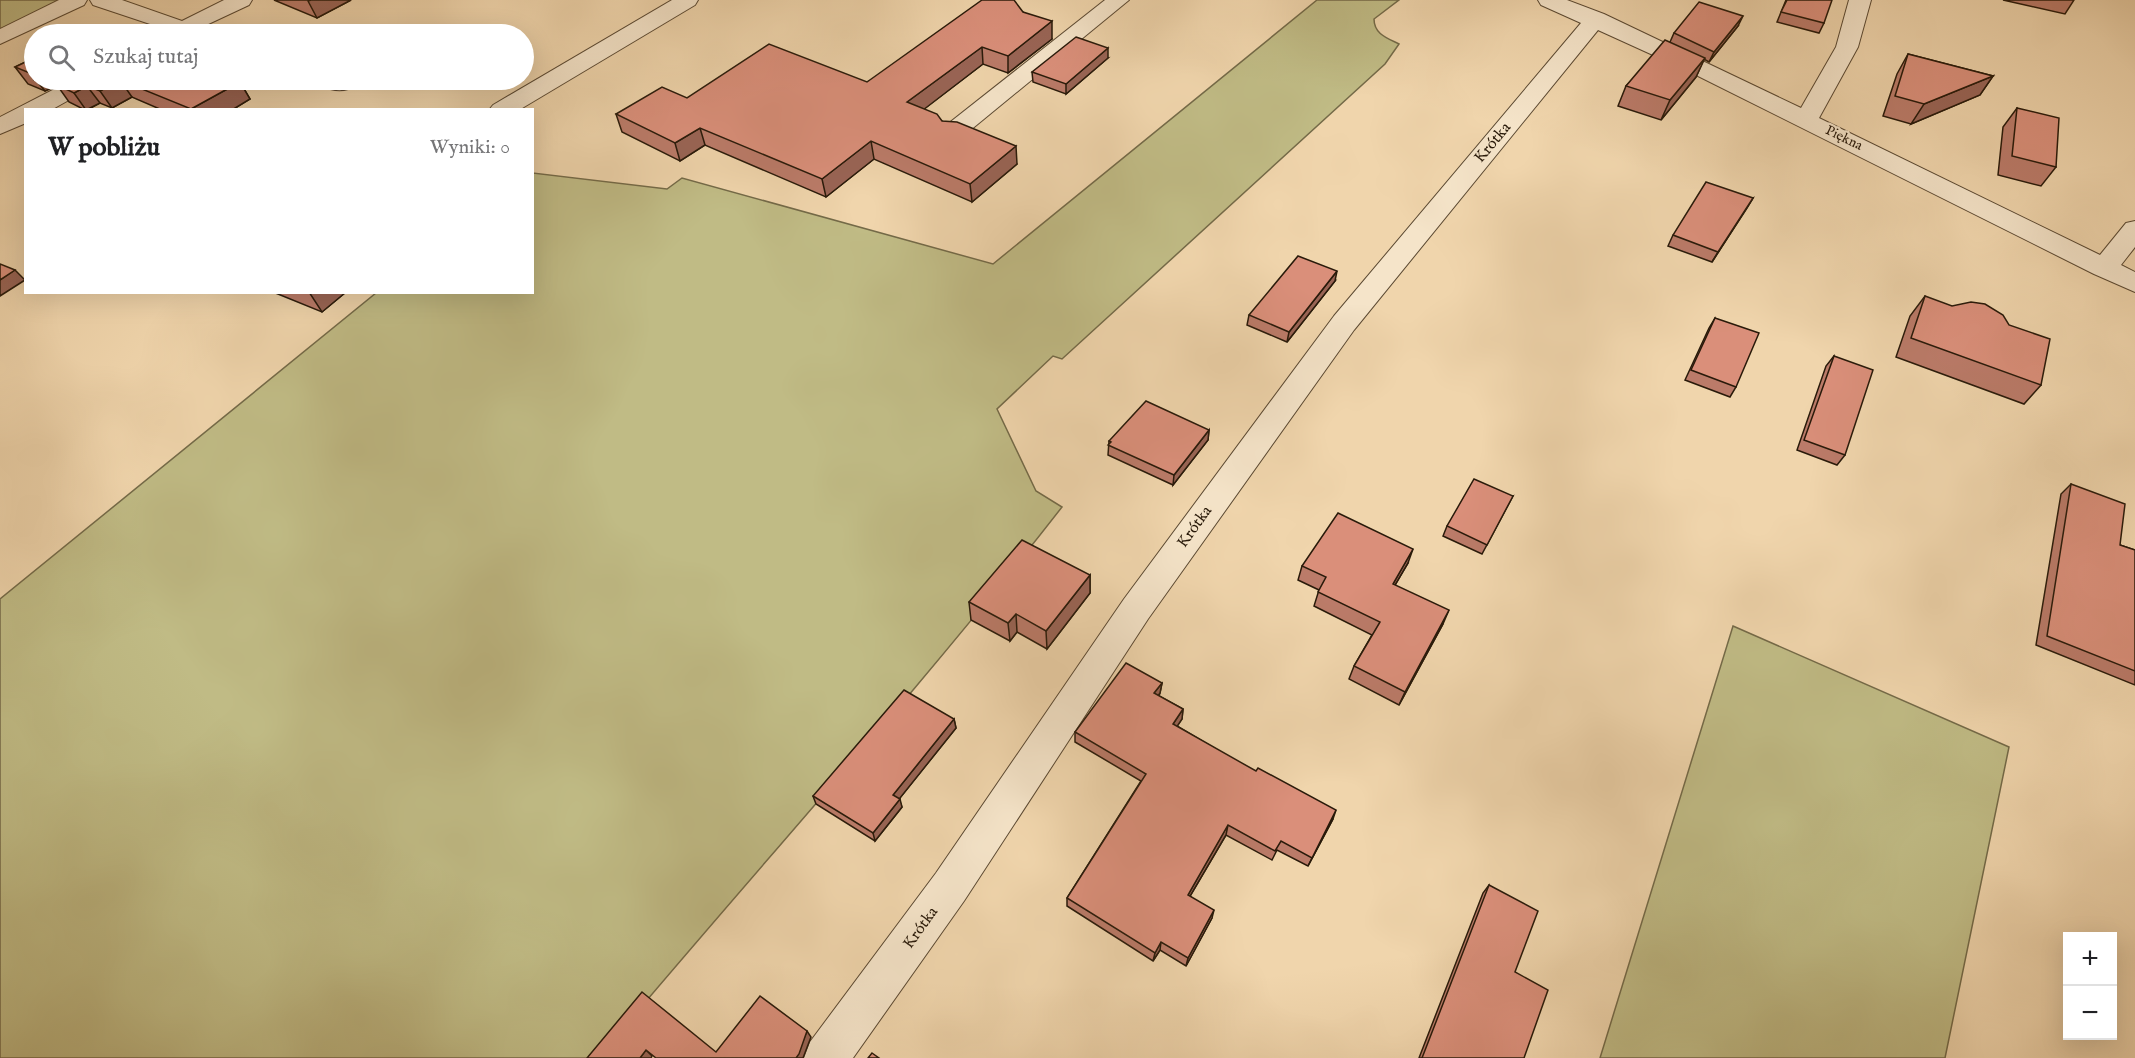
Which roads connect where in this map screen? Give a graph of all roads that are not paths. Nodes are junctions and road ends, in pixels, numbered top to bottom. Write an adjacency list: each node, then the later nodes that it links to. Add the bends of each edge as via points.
1 (76, 0): 9 (street)
2 (101, 0): 10 (street)
3 (241, 0): 11 (street)
4 (687, 0): 16 (street)
5 (1118, 0): 20 (street)
6 (1549, 0): 8 (street, Piękna)
7 (1860, 0): 18 (street, via 1847,47)
8 (1596, 20): 18 (street, Piękna); 24 (street, Krótka, via 1344,323 1136,609 950,887)
9 (27, 24)
10 (164, 24)
11 (199, 24)
12 (24, 25): 13 (street)
13 (0, 37)
14 (70, 90): 15 (street)
15 (37, 108)
16 (504, 108)
17 (24, 114): 19 (street)
18 (1806, 120): 22 (street, Piękna)
19 (0, 127)
20 (953, 132)
21 (2135, 229): 22 (street)
22 (2104, 268): 23 (street, Piękna)
23 (2135, 284)
24 (826, 1058)

